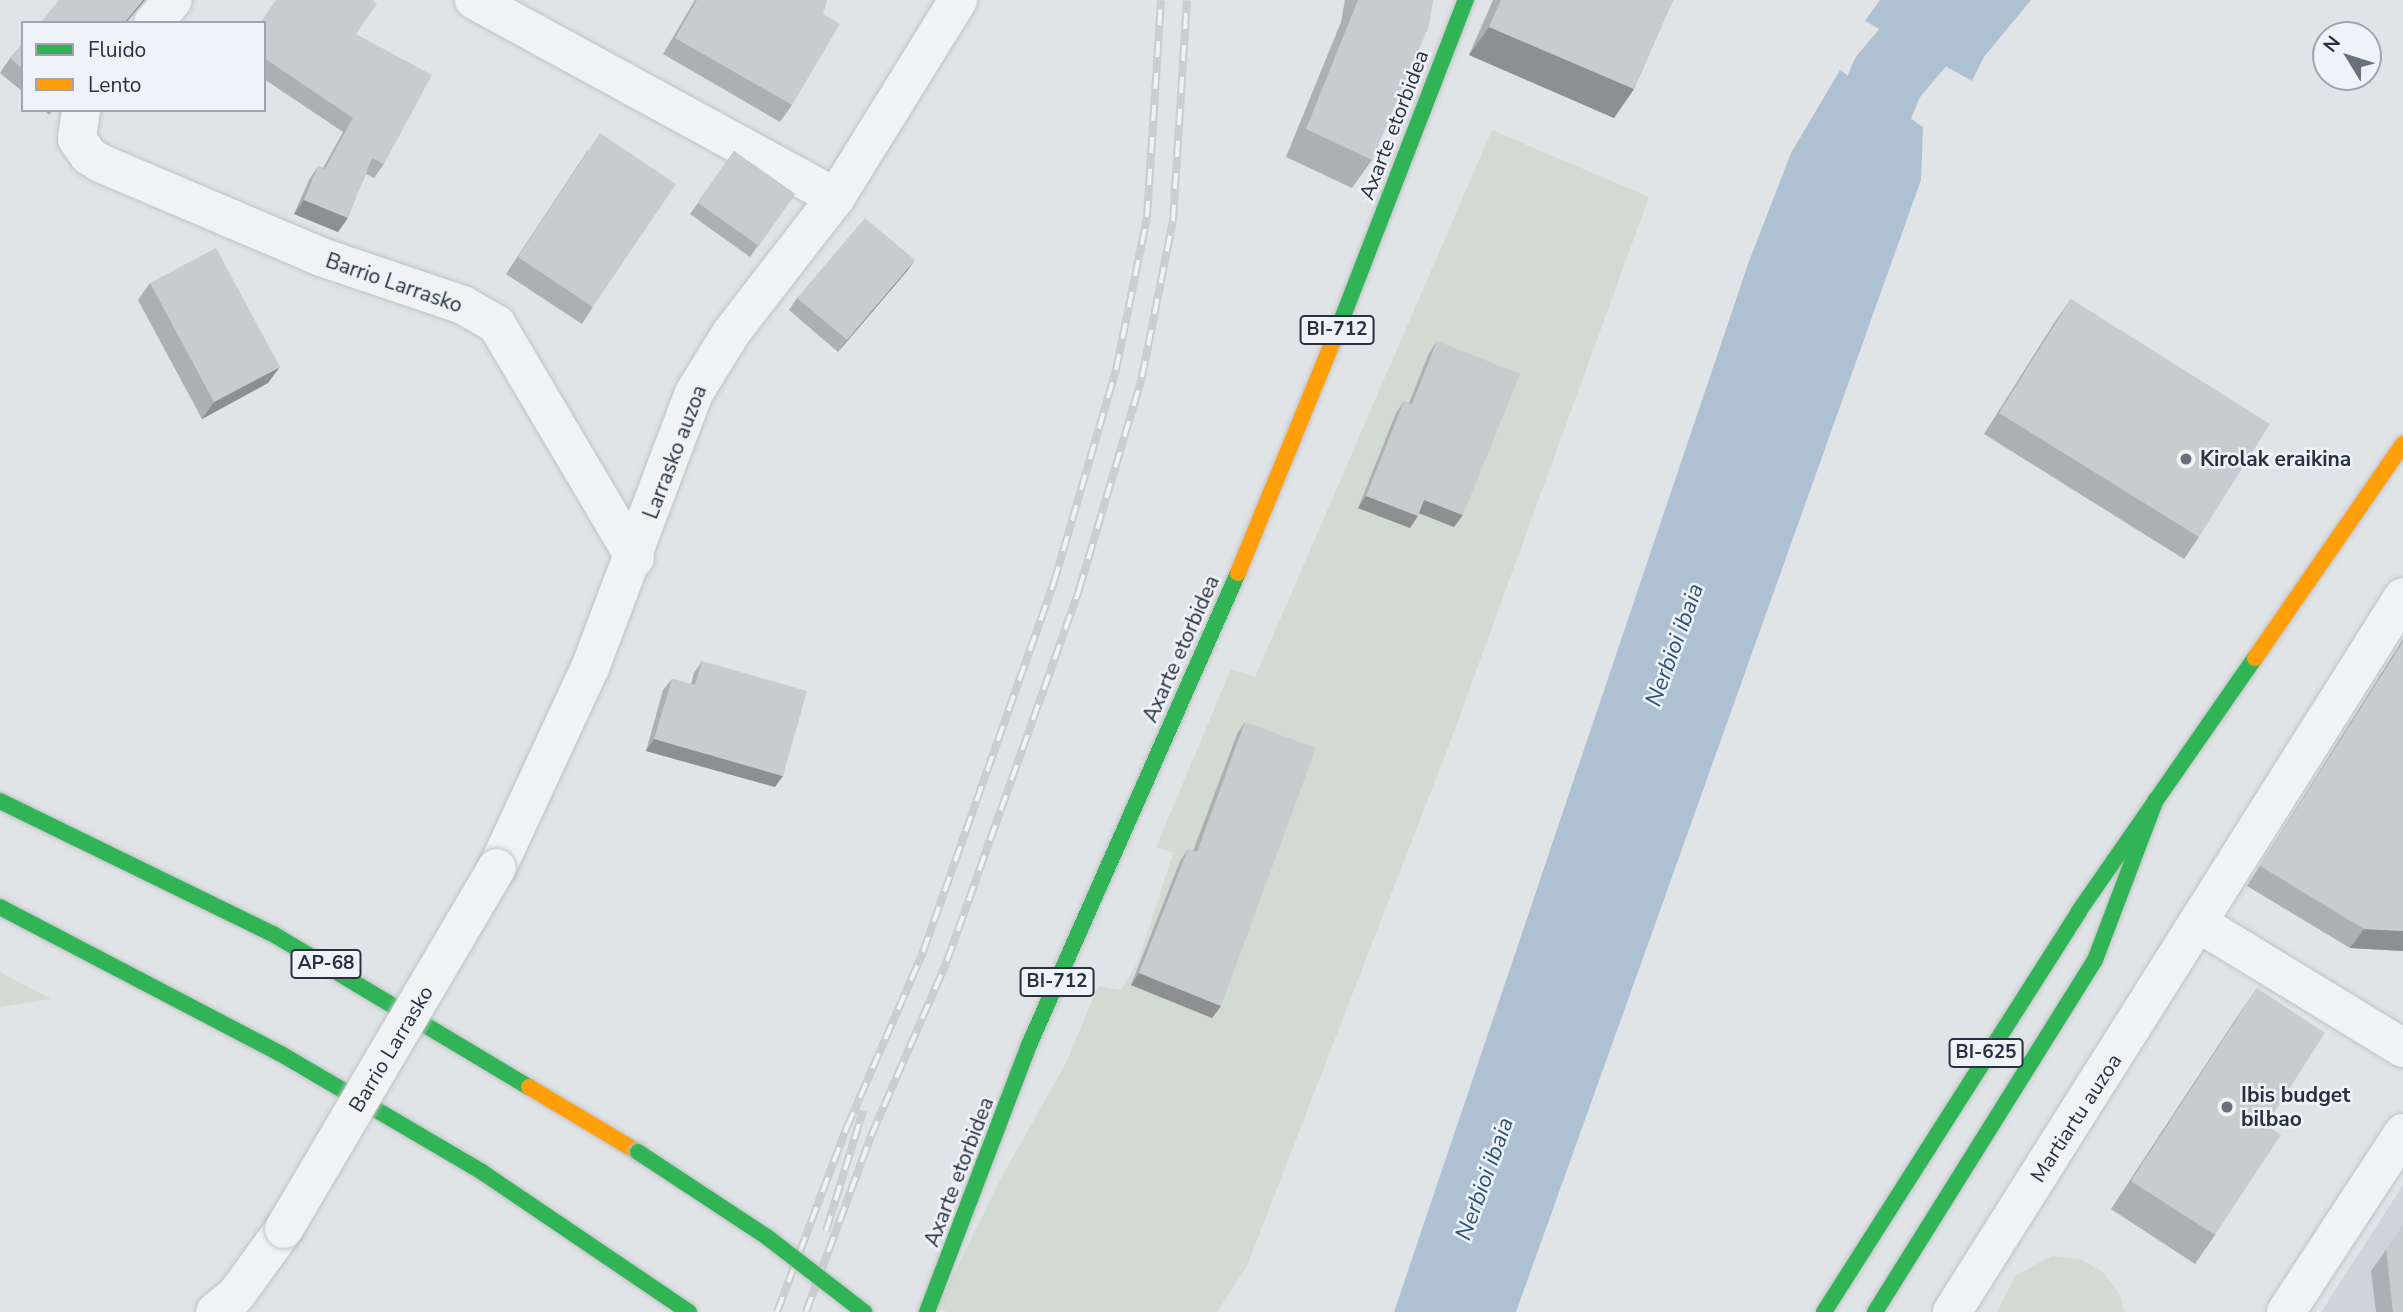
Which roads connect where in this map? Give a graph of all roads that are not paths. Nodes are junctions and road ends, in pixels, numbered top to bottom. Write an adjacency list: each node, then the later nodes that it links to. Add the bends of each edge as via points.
1 (173, 0): 5 (street)
2 (474, 0): 7 (street)
3 (958, 0): 7 (street, Larrasko auzoa)
4 (1464, 2): 21 (main road, Axarte etorbidea / BI-712, via 1275,490 1029,1045)
5 (155, 21)
6 (80, 112): 9 (street, Barrio Larrasko, via 77,139 100,163 321,257 463,305 498,325)
7 (836, 198): 9 (street, Larrasko auzoa, via 731,332 694,393)
8 (2403, 444): 11 (main road, BI-625)
9 (635, 558): 13 (street, Larrasko auzoa)
10 (2403, 597): 15 (street, Martiartu auzoa)
11 (2156, 799): 22 (main road, BI-625, via 2002,1029); 23 (main road, via 2095,960)
12 (0, 801): 20 (main road, AP-68, bridge, via 273,934 638,1152 767,1237)
13 (497, 868): 18 (street, Barrio Larrasko, bridge, via 284,1229 236,1294)
14 (0, 907): 19 (main road, via 281,1054 584,1238)
15 (2200, 924): 16 (street); 24 (street, Martiartu auzoa)
16 (2403, 1048)
17 (2403, 1133): 25 (street)
18 (215, 1312)
19 (689, 1312)
20 (864, 1312)
21 (927, 1312)
22 (1824, 1312)
23 (1875, 1312)
24 (1952, 1312)
25 (2286, 1312)

